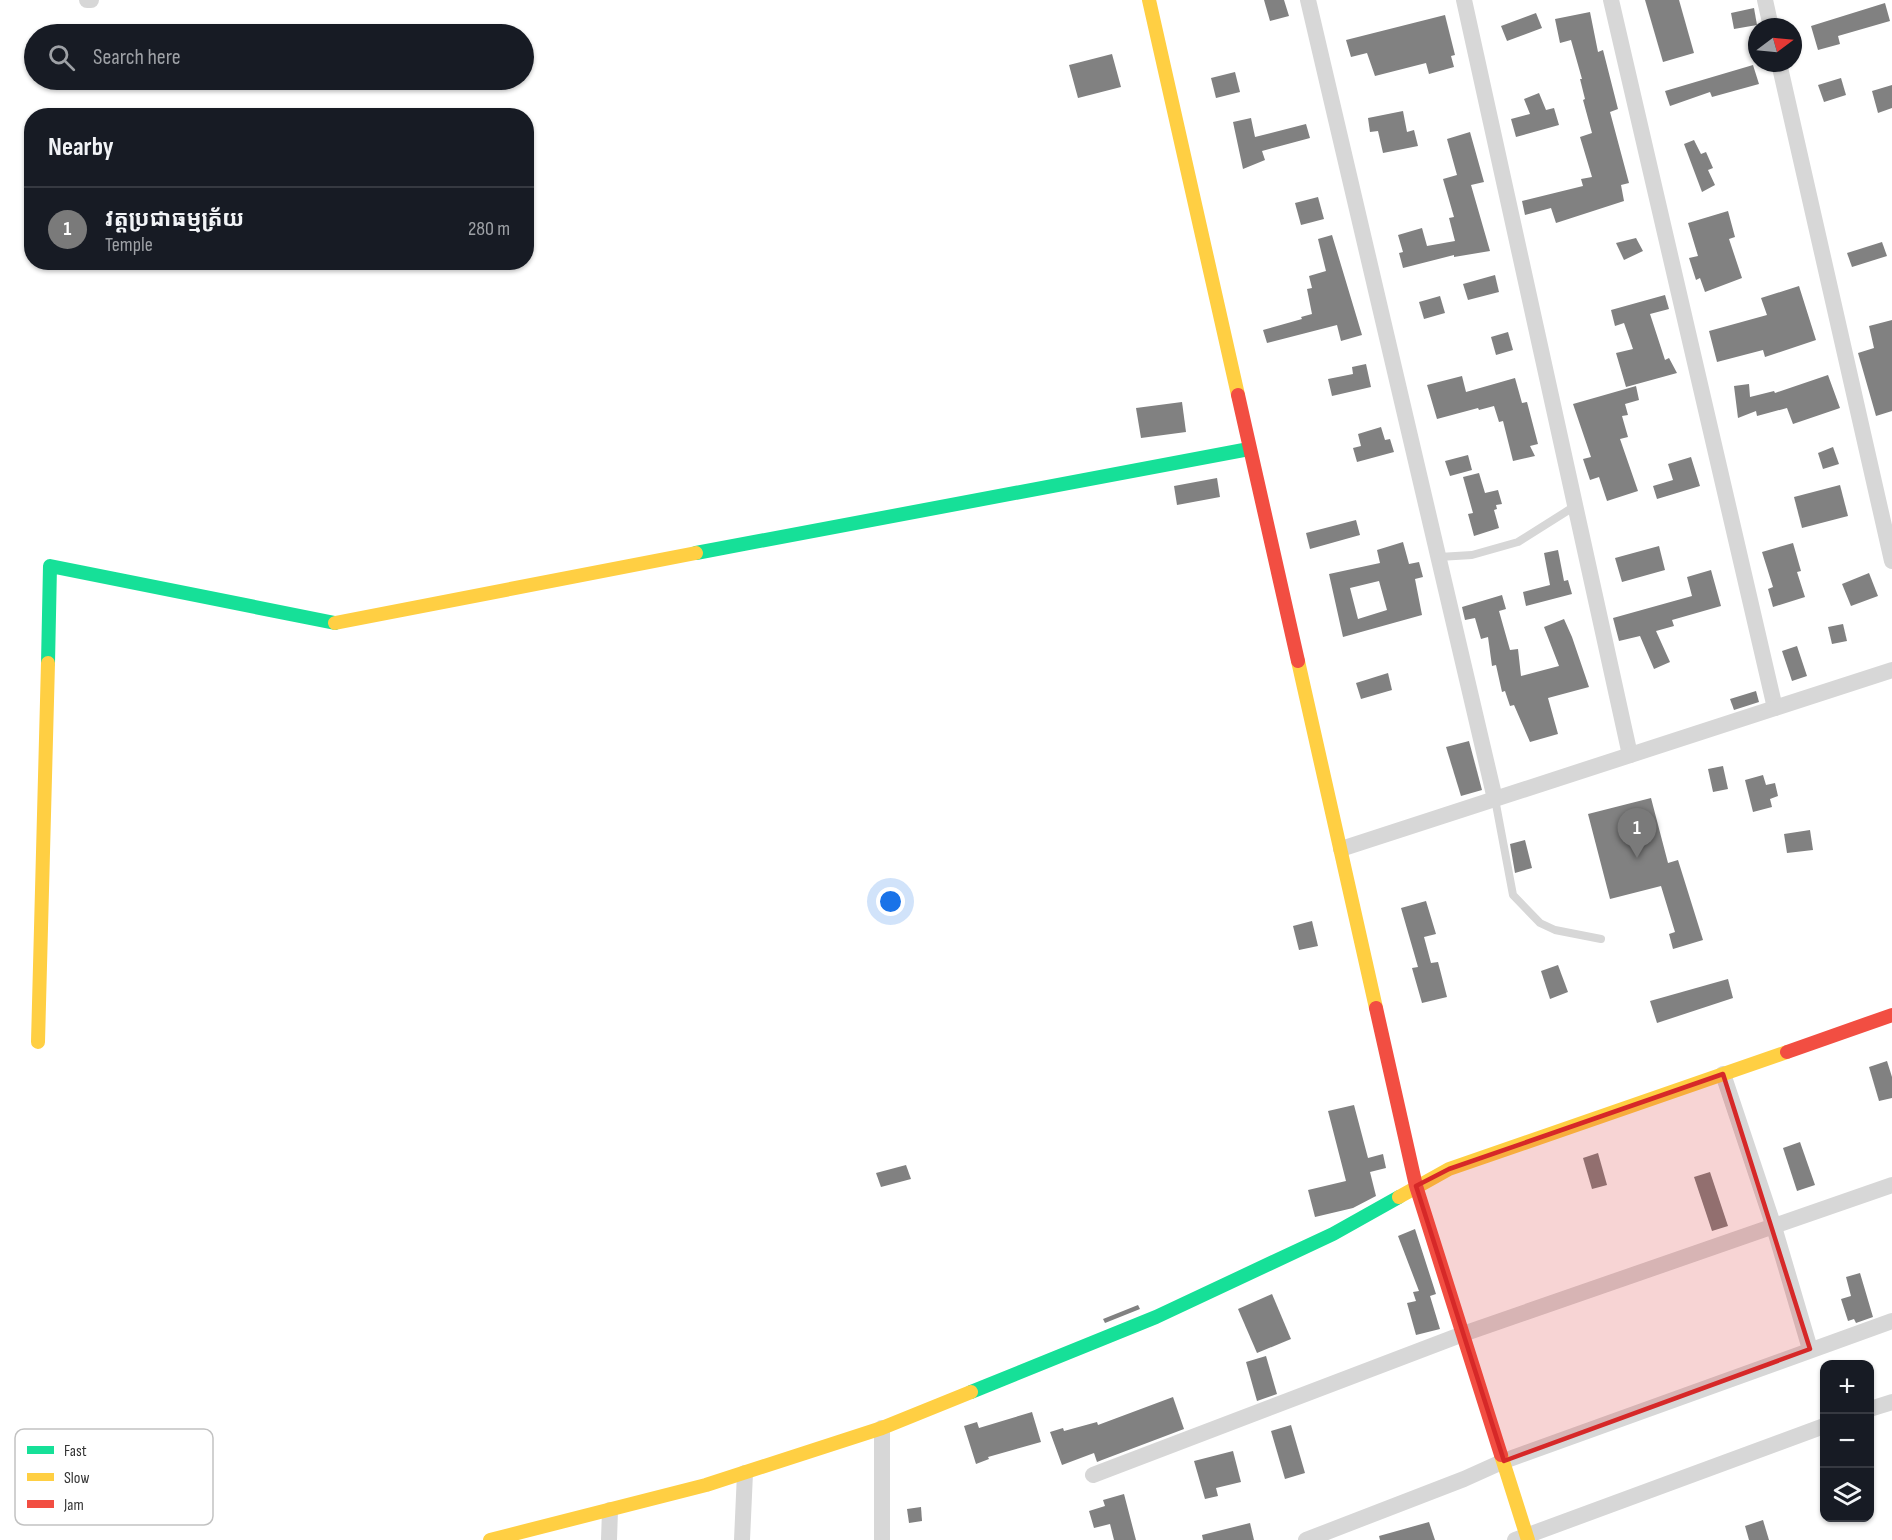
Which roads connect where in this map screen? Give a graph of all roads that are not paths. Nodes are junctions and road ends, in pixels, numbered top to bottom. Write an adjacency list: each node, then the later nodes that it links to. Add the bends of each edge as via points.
1 (1149, 0): 8 (street)
2 (1308, 0): 10 (street)
3 (1464, 0): 9 (street)
4 (1611, 0): 13 (street)
5 (1765, 0): 6 (street)
6 (1769, 18)
7 (1781, 72): 11 (street)
8 (1249, 449): 16 (street); 19 (street, via 602,570 337,624 50,566)
9 (1575, 506): 10 (lane, via 1518,542 1472,555); 14 (street)
10 (1439, 557): 15 (street)
11 (1892, 561)
12 (1892, 669): 13 (street)
13 (1775, 708): 14 (street)
14 (1630, 755): 15 (street)
15 (1495, 799): 16 (street); 17 (lane, via 1513,895 1540,922 1555,930)
16 (1341, 849): 22 (street)
17 (1601, 939)
18 (1892, 1015): 20 (street)
19 (38, 1042)
20 (1724, 1074): 22 (street, via 1449,1169); 23 (street)
21 (1892, 1185): 23 (street)
22 (1416, 1186): 25 (street); 29 (street, via 1333,1234 1156,1317)
23 (1774, 1227): 25 (street); 26 (street)
24 (1892, 1321): 26 (street)
25 (1463, 1334): 31 (street); 33 (street)
26 (1810, 1349): 31 (street)
27 (1892, 1402): 28 (street)
28 (1874, 1407)
29 (882, 1428): 32 (street); 39 (street)
30 (1820, 1428): 35 (street)
31 (1503, 1461): 35 (street); 40 (street)
32 (745, 1473): 34 (street); 38 (street)
33 (1094, 1476)
34 (610, 1510): 36 (street); 37 (street)
35 (1523, 1539)
36 (490, 1540)
37 (609, 1540)
38 (742, 1540)
39 (882, 1540)
40 (1306, 1540)

